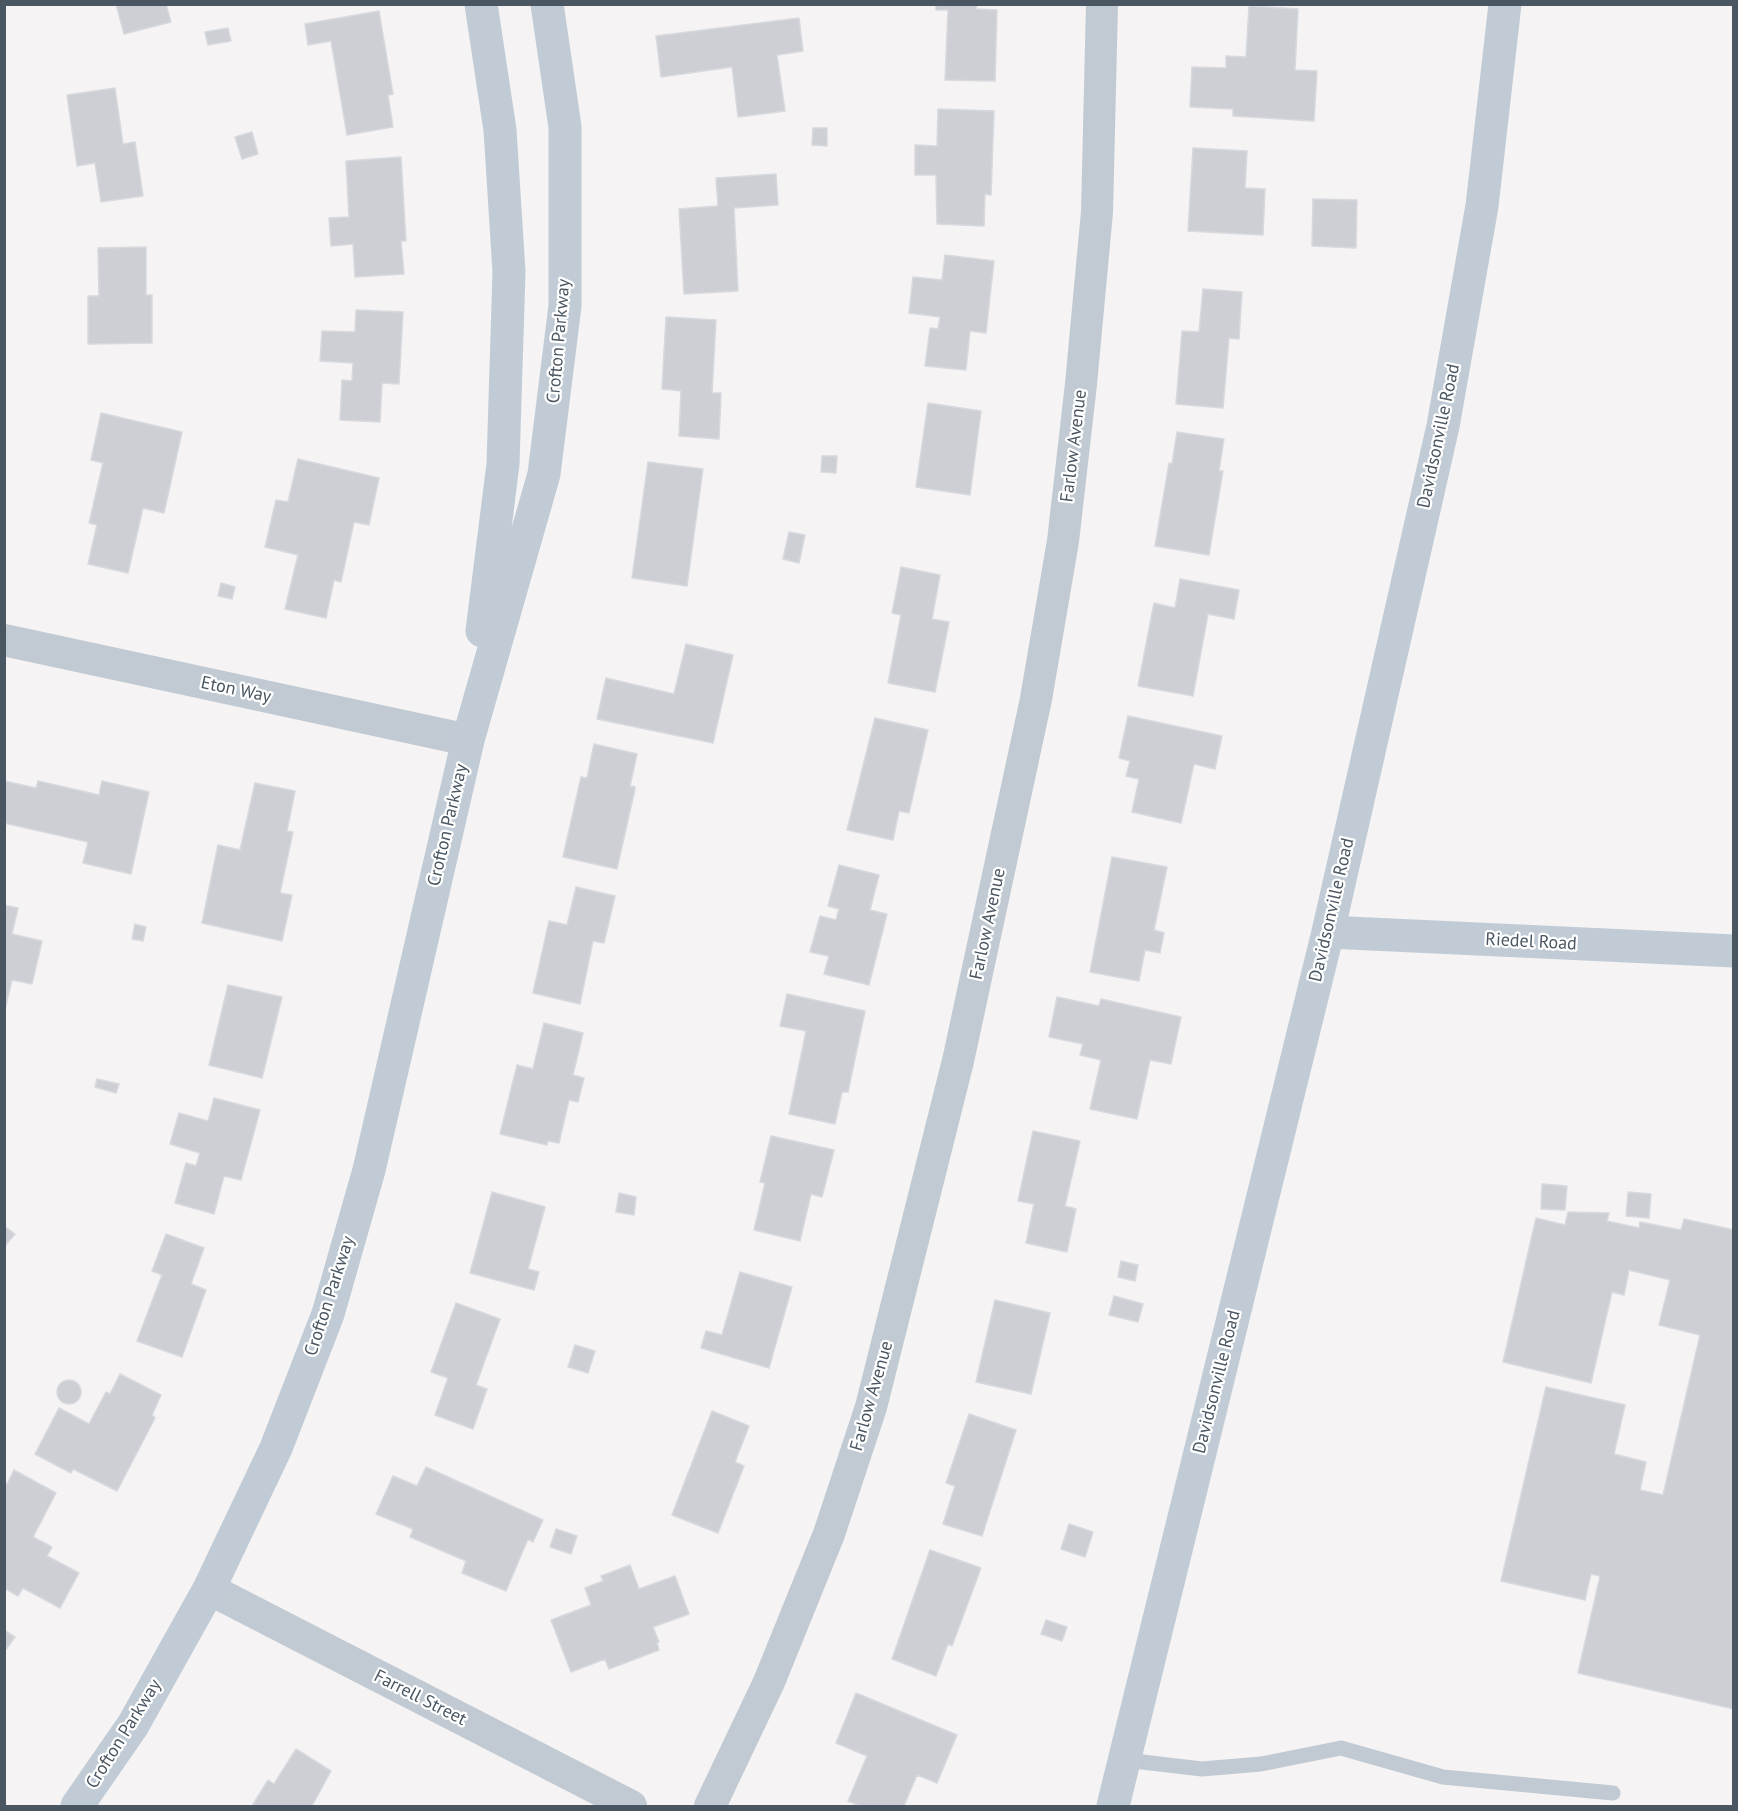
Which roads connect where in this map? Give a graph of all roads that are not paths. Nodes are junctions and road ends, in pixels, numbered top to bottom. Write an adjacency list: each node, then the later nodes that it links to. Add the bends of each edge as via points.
1 (480, 4): 6 (street, Crofton Parkway, via 500,130 509,272 503,464)
2 (547, 4): 6 (street, Crofton Parkway, via 565,127 566,306 544,474)
3 (1102, 4): 14 (street, Farlow Avenue, via 1096,212 1063,541 1036,699 958,1061 871,1407 829,1534 769,1682)
4 (1505, 4): 7 (street, Davidsonville Road, via 1482,206 1443,426)
5 (4, 640): 6 (street, Eton Way)
6 (468, 740): 9 (street, Crofton Parkway, via 369,1170 327,1314 276,1448)
7 (1328, 932): 8 (street, Riedel Road); 10 (street, Davidsonville Road)
8 (1734, 951)
9 (210, 1589): 12 (street, Crofton Parkway, via 133,1725); 13 (street, Farrell Street)
10 (1125, 1760): 11 (lane, via 1202,1769 1262,1764 1341,1748 1443,1777); 15 (street, Davidsonville Road)
11 (1612, 1793)
12 (77, 1806)
13 (631, 1806)
14 (710, 1806)
15 (1113, 1806)

